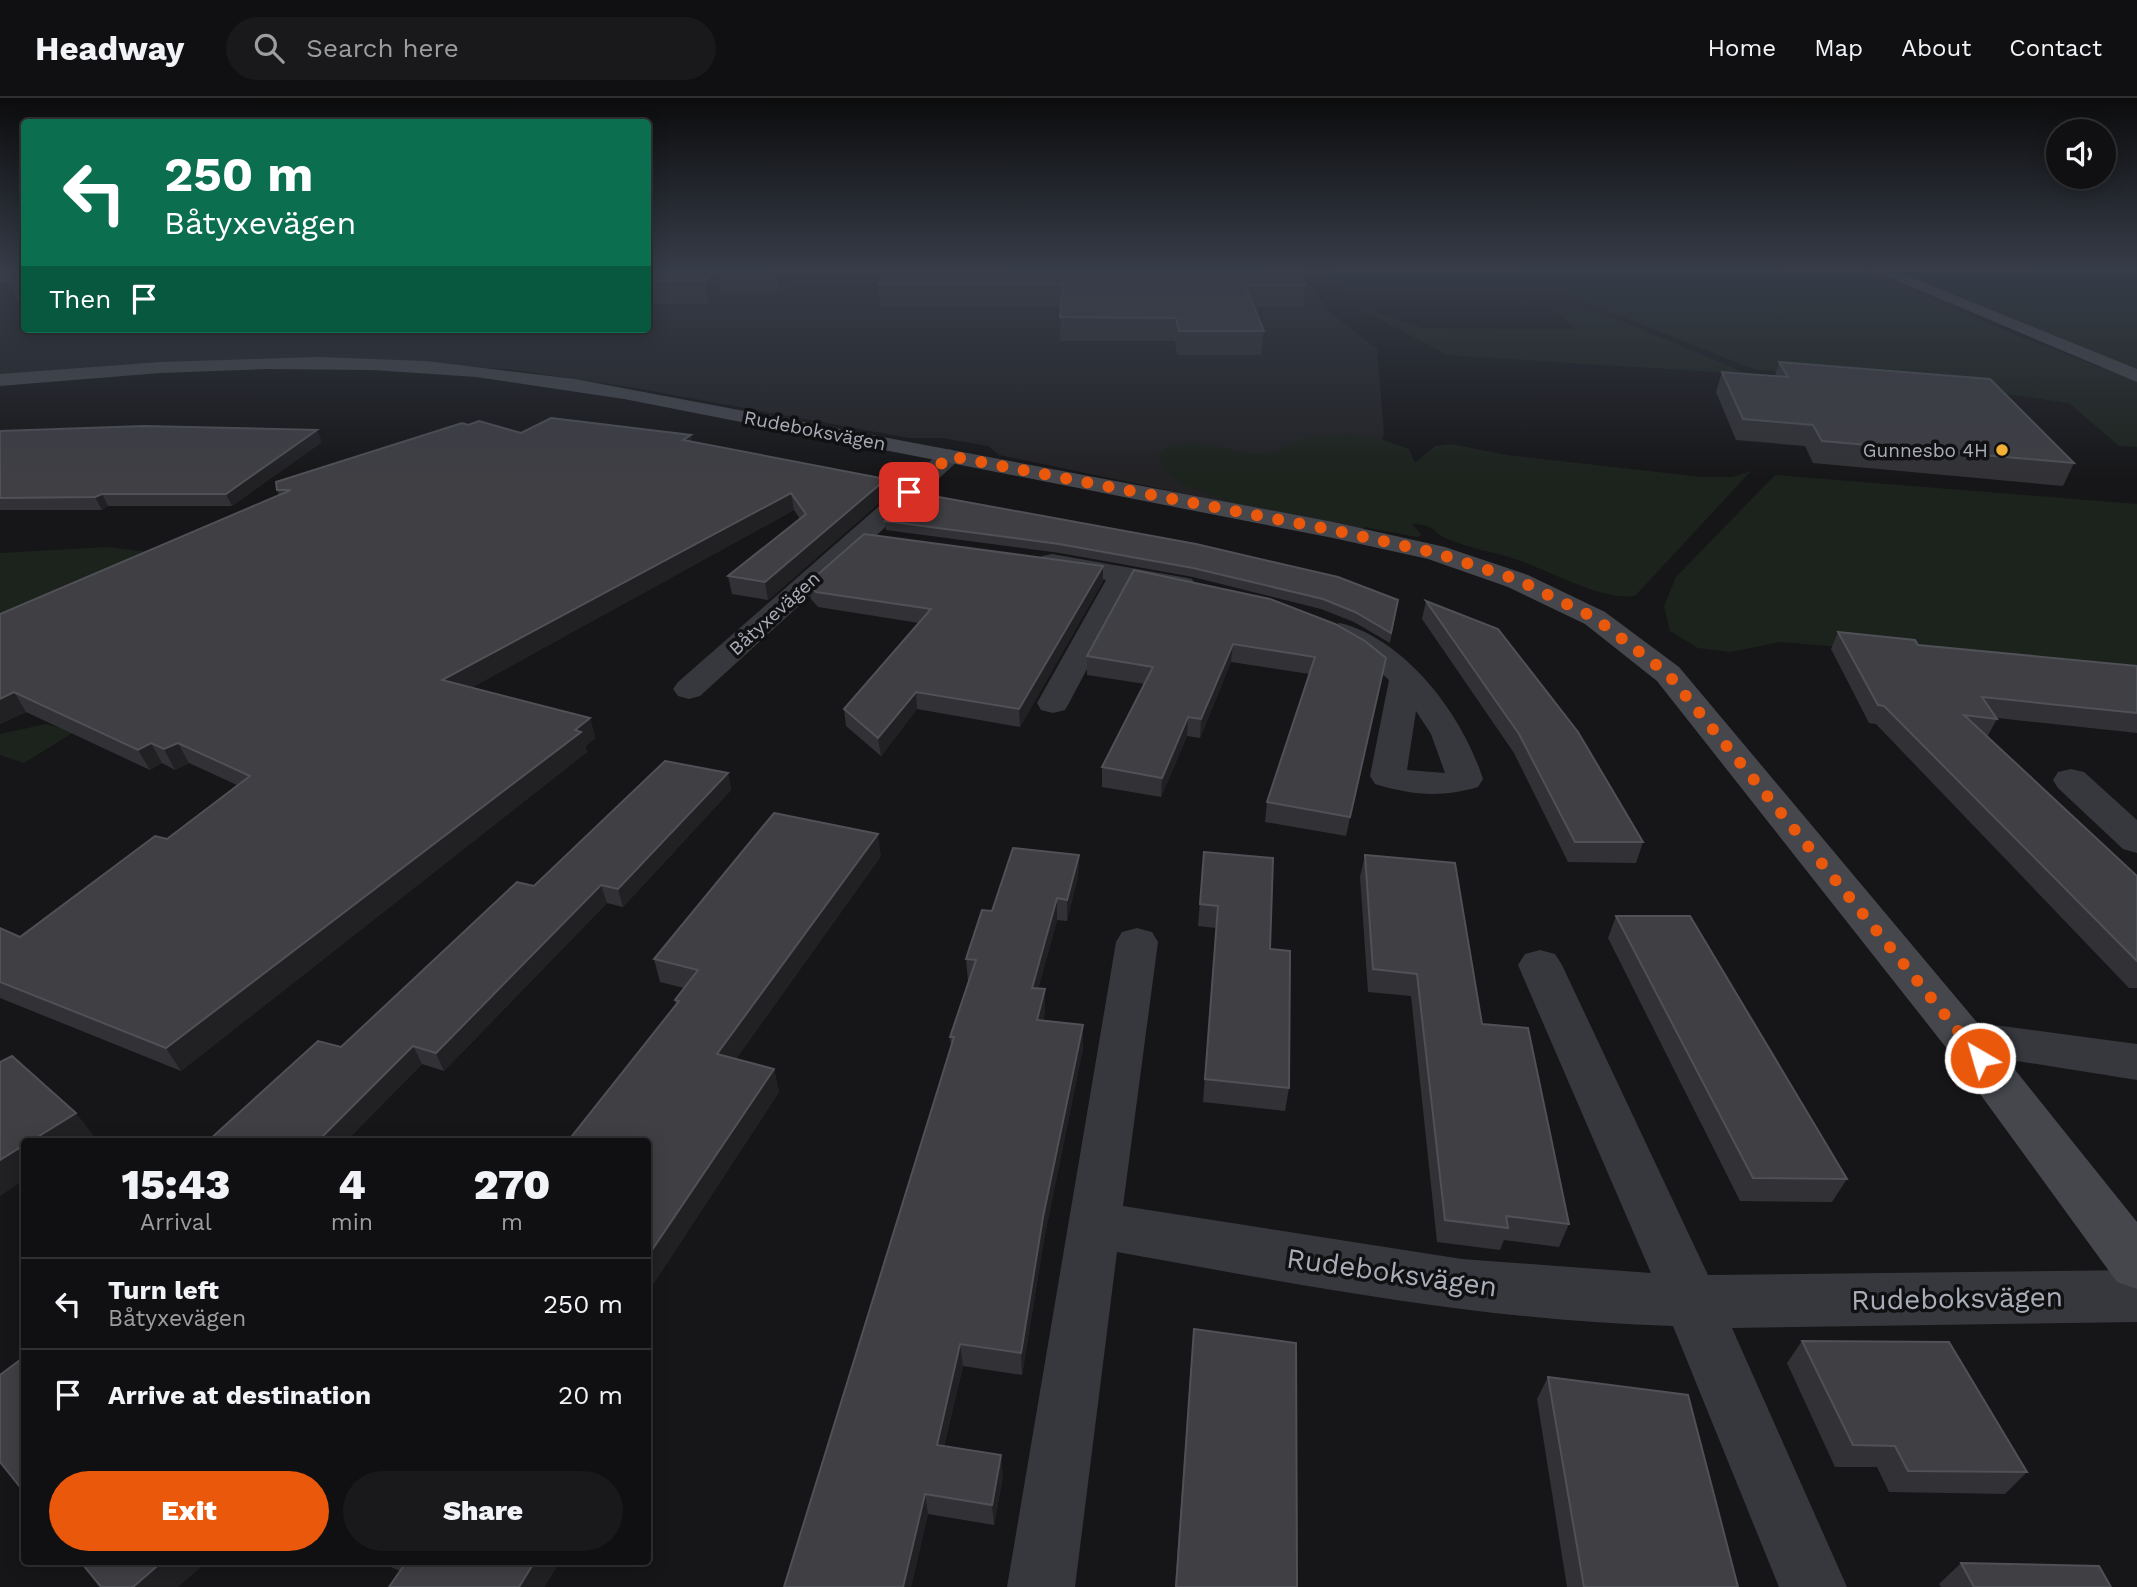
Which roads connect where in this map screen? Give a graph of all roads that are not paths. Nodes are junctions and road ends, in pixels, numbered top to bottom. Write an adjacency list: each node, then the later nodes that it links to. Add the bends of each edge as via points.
1 (2051, 340): 2 (street)
2 (2137, 376)
3 (0, 380): 4 (street, Rudeboksvägen, via 282,364 428,367 627,393)
4 (950, 456): 5 (street, Båtyxevägen); 18 (street, Rudeboksvägen, via 1436,553 1518,580 1595,618 1668,674)
5 (859, 537): 6 (street); 12 (street, Båtyxevägen)
6 (898, 542)
7 (1017, 557): 8 (street)
8 (1124, 573): 9 (street); 13 (street)
9 (1208, 590)
10 (1317, 621): 11 (street, via 1370,646)
11 (1406, 677)
12 (689, 689)
13 (1053, 703)
14 (2071, 780): 15 (street)
15 (2137, 841)
16 (1137, 942): 20 (street)
17 (1540, 965): 23 (street)
18 (1964, 1038): 19 (street); 21 (street, Rudeboksvägen)
19 (2137, 1062)
20 (1093, 1224): 23 (street, Rudeboksvägen, via 1449,1284); 24 (street)
21 (2137, 1264)
22 (2137, 1296): 23 (street, Rudeboksvägen)
23 (1692, 1302): 25 (street)
24 (1041, 1587)
25 (1813, 1587)

